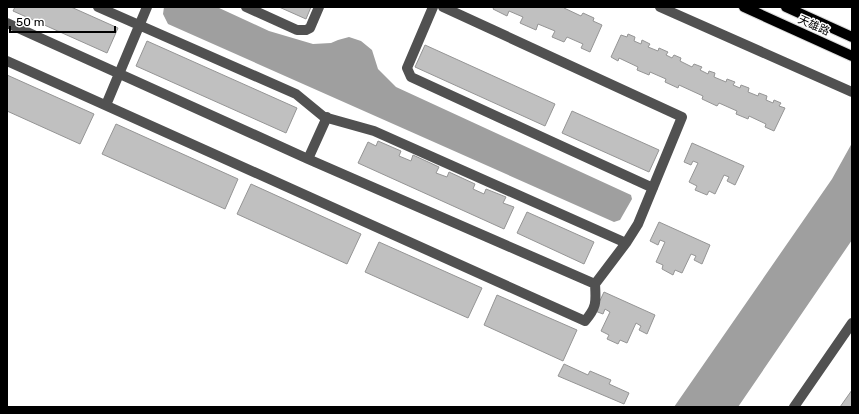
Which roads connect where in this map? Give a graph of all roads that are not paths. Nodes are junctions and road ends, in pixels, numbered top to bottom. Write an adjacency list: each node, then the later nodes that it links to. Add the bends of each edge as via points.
1 (98, 7): 11 (street)
2 (147, 7): 11 (street)
3 (246, 7): 4 (street, via 297,30 310,28)
4 (319, 7)
5 (433, 7): 20 (street, via 407,68 411,77)
6 (443, 7): 20 (street, via 682,116)
7 (660, 7): 16 (street)
8 (744, 7): 13 (main road, 天雄路)
9 (786, 7): 12 (main road, 天雄路)
10 (7, 23): 15 (street)
11 (139, 25): 15 (street); 18 (street, via 296,94)
12 (852, 37)
13 (852, 56)
14 (7, 61): 17 (street)
15 (119, 74): 17 (street); 19 (street)
16 (852, 92)
17 (106, 105): 22 (street, via 585,321 596,301)
18 (327, 118): 19 (street); 21 (street, via 374,131)
19 (308, 159): 22 (street)
20 (653, 188): 21 (street, via 638,224)
21 (626, 243): 22 (street)
22 (595, 284)
23 (852, 323): 24 (street)
24 (794, 407)

